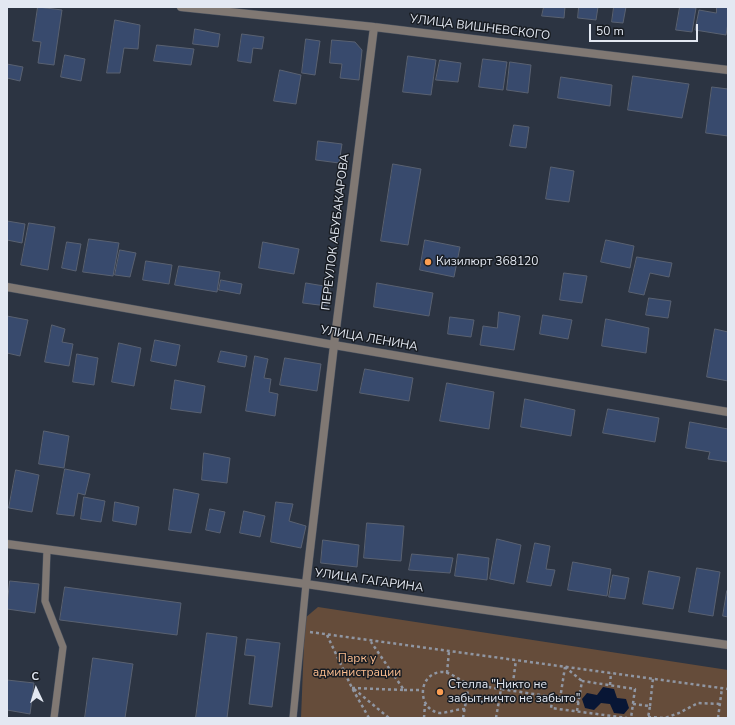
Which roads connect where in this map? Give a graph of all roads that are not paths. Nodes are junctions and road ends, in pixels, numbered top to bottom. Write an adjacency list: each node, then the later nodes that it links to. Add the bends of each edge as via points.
1 (182, 7): 2 (street, УЛИЦА ВИШНЕВСКОГО)
2 (374, 27): 3 (street, УЛИЦА ВИШНЕВСКОГО); 5 (street, ПЕРЕУЛОК АБУБАКАРОВА)
3 (728, 70)
4 (7, 287): 5 (street, УЛИЦА ЛЕНИНА)
5 (334, 345): 6 (street, УЛИЦА ЛЕНИНА); 9 (street, ПЕРЕУЛОК АБУБАКАРОВА)
6 (728, 412)
7 (7, 544): 8 (street, УЛИЦА ГАГАРИНА)
8 (47, 550): 9 (street, УЛИЦА ГАГАРИНА); 11 (lane, via 45,601 63,647)
9 (306, 584): 10 (street, УЛИЦА ГАГАРИНА); 12 (lane)
10 (728, 645)
11 (54, 718)
12 (294, 718)

